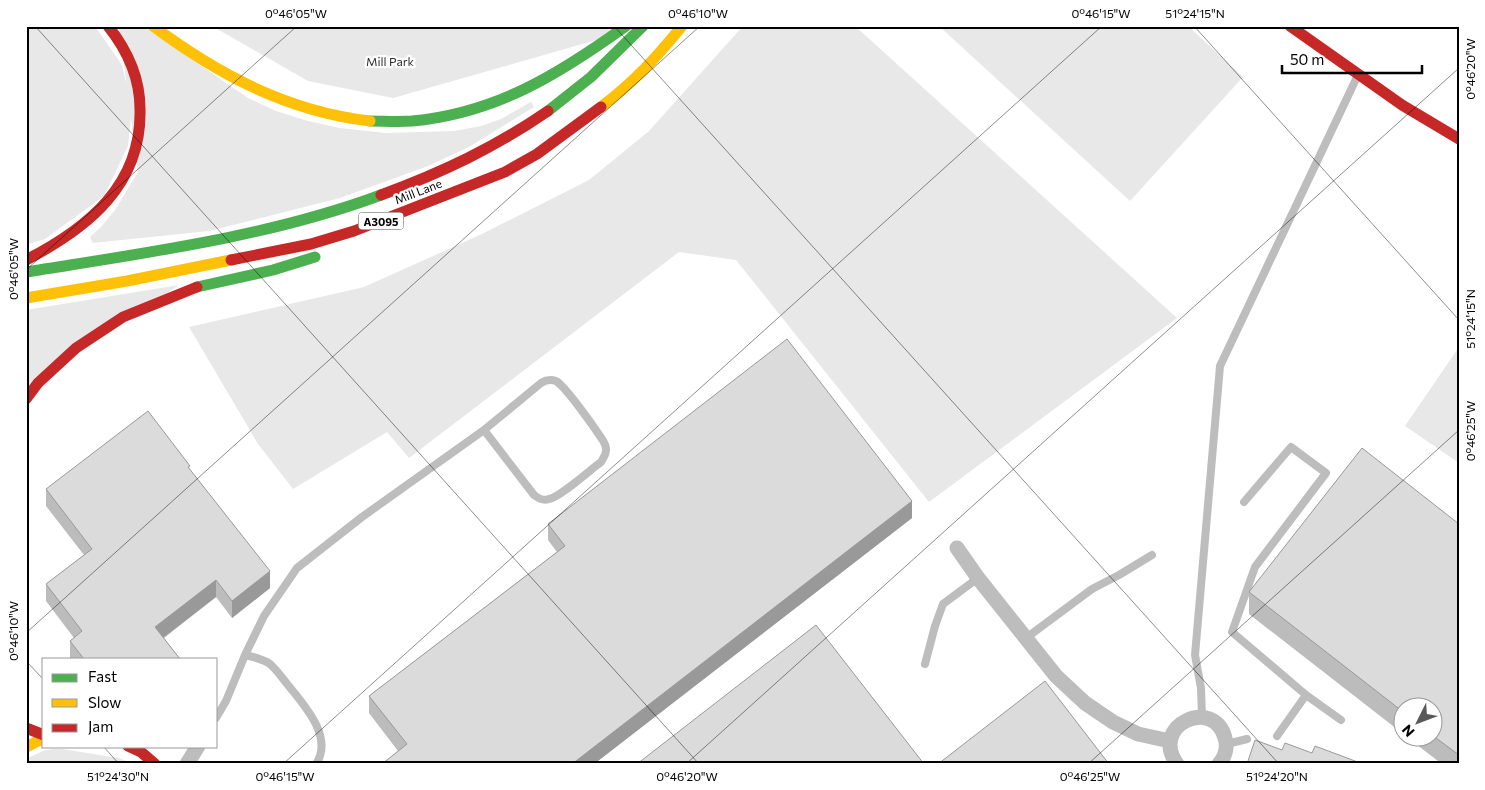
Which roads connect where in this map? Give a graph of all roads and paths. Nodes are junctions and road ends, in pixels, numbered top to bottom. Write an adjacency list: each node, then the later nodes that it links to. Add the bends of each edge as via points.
1 (108, 26): 12 (main road, via 132,64 139,91 142,126 135,156 122,184 95,214 48,250)
2 (153, 26): 3 (main road, via 215,70 261,91 308,108 379,122 431,118 504,99 526,90 590,52)
3 (626, 26)
4 (643, 26): 13 (main road, Mill Lane / A3095, via 623,49 545,113 463,162 390,192 339,210 238,235)
5 (682, 26): 9 (main road, Mill Lane / A3095, via 658,56 603,106 537,154)
6 (1290, 26): 7 (main road)
7 (1358, 75): 8 (main road); 26 (lane, via 1220,366 1195,656)
8 (1459, 139)
9 (505, 172): 10 (main road, A3095); 14 (main road, Mill Lane / A3095, via 354,231 311,244 127,282)
10 (452, 204)
11 (324, 255): 15 (main road, via 193,288 123,317 76,348 38,383)
12 (26, 260)
13 (26, 272)
14 (26, 298)
15 (26, 399)
16 (484, 430): 16 (lane, via 541,383 551,380 562,386 606,444 607,450 601,462 554,497 543,500 534,495); 22 (lane, via 297,568 264,616)
17 (1244, 502): 24 (lane, via 1291,447 1326,472 1255,567 1232,632)
18 (957, 548): 20 (street)
19 (1152, 554): 21 (lane, via 1092,589)
20 (978, 578): 21 (street); 23 (lane, via 943,604)
21 (1026, 638): 33 (street, via 1056,676 1085,703 1138,734)
22 (245, 656): 25 (lane); 40 (lane, via 262,659 271,665 307,708 318,728 322,747)
23 (925, 664)
24 (1306, 695): 27 (lane); 30 (lane)
25 (218, 715)
26 (1202, 717): 33 (street, via 1181,722); 34 (street, via 1222,729)
27 (1341, 720)
28 (26, 728): 29 (main road)
29 (42, 736)
30 (1277, 736)
31 (42, 738): 35 (main road)
32 (1247, 739): 34 (lane)
33 (1170, 741): 41 (street, via 1170,750)
34 (1227, 744): 42 (street)
35 (26, 747)
36 (136, 748): 38 (main road)
37 (197, 748): 39 (street)
38 (155, 764)
39 (188, 764)
40 (316, 764)
41 (1177, 764)
42 (1219, 764)

